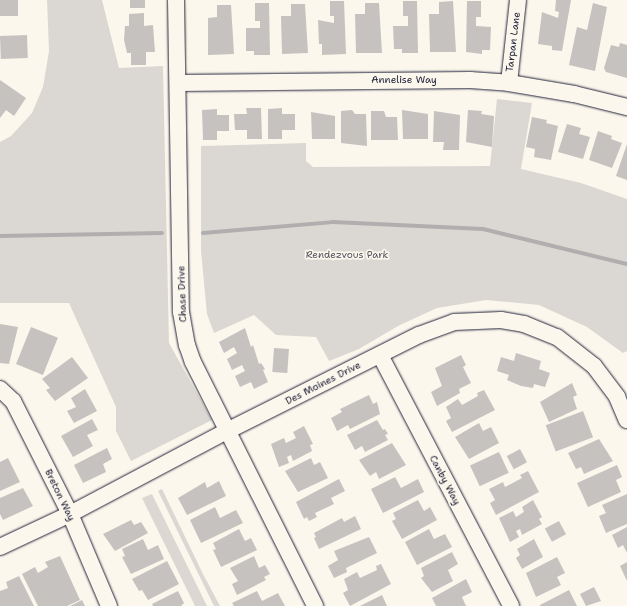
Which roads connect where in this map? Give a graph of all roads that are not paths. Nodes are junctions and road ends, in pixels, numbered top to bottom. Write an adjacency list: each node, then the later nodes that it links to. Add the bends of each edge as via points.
1 (176, 0): 3 (street, Chase Drive)
2 (518, 0): 4 (street, Tarpan Lane)
3 (178, 83): 4 (street, Annelise Way, via 412,79); 9 (street, Chase Drive, via 181,312 187,345)
4 (509, 83): 5 (street, Annelise Way, via 574,94)
5 (627, 107)
6 (380, 355): 8 (street, Des Moines Drive, via 432,329 454,322 501,320 524,324 557,337 594,366 617,397); 9 (street, Des Moines Drive); 14 (street, Canby Way)
7 (1, 388): 10 (street, Breton Way, via 13,401)
8 (627, 420)
9 (227, 431): 10 (street, Des Moines Drive); 13 (street, Chase Drive)
10 (70, 514): 11 (street, Des Moines Drive); 12 (street, Breton Way)
11 (0, 547)
12 (109, 606)
13 (315, 606)
14 (511, 606)

